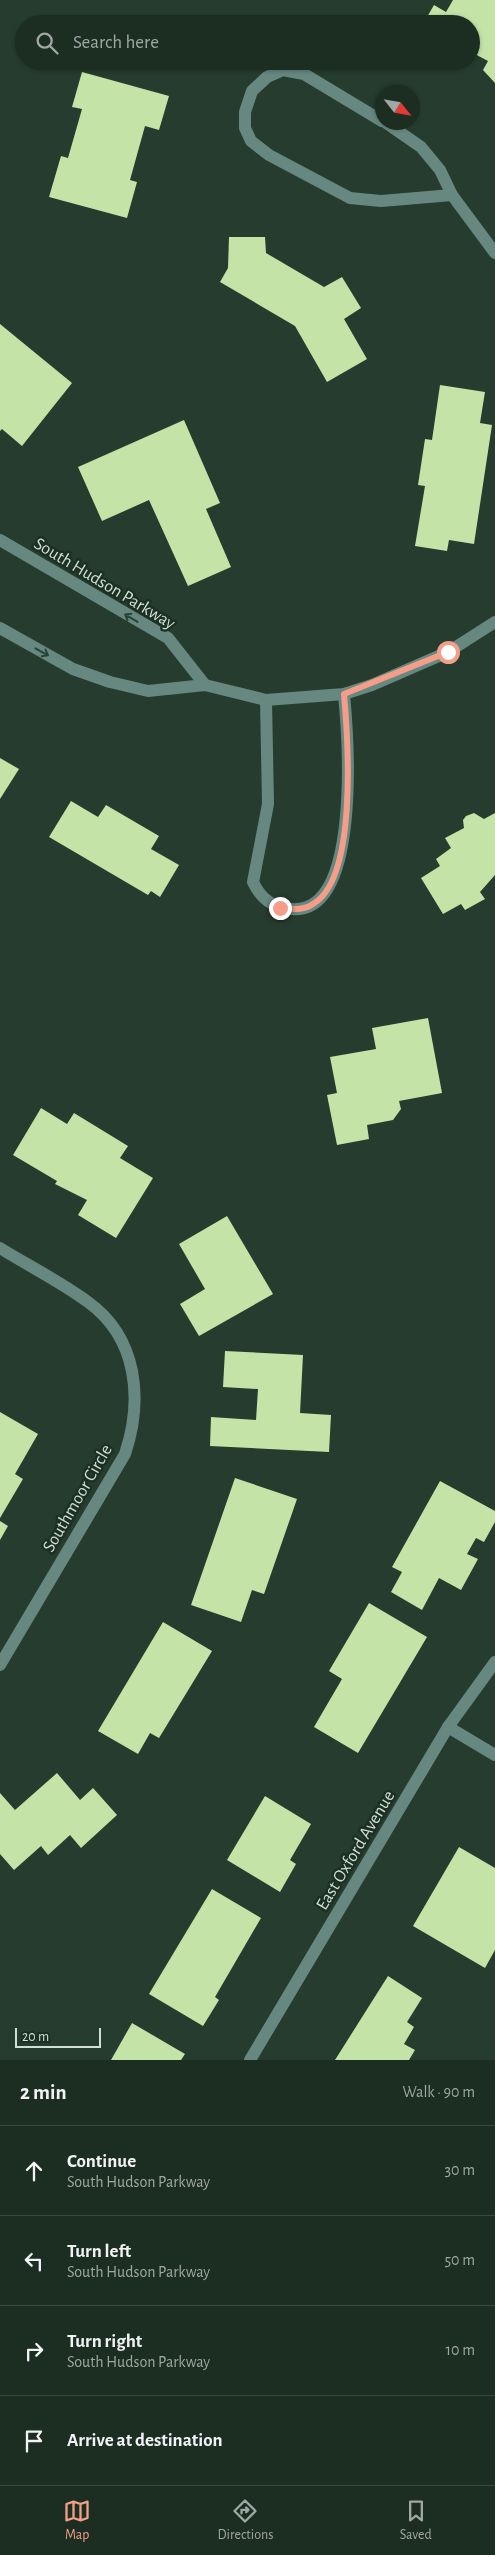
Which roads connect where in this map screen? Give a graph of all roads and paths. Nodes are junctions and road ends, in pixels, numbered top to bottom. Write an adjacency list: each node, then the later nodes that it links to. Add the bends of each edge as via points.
1 (375, 117): 3 (street, via 304,74 283,70 267,76 252,91 245,112 245,128 251,141 269,155 350,198 381,201)
2 (396, 130): 3 (street, via 421,146 440,170)
3 (452, 195): 4 (street)
4 (495, 253)
5 (0, 540): 8 (street, South Hudson Parkway, one-way to 5, via 168,638)
6 (495, 622): 9 (street, via 448,652)
7 (0, 628): 8 (street, one-way to 8, via 73,669 110,682 148,691)
8 (205, 685): 10 (street)
9 (344, 694): 10 (street); 10 (street, via 349,778 344,834 334,875 326,891 314,904 297,910 267,902 258,894 253,882 268,804)
10 (266, 700)
11 (0, 1248): 13 (street, Southmoor Circle, via 89,1302 104,1316 122,1343 135,1383 136,1407 125,1454)
12 (495, 1662): 14 (street, East Oxford Avenue)
13 (0, 1665)
14 (448, 1728): 15 (street); 16 (street, East Oxford Avenue)
15 (495, 1755)
16 (250, 2060)

